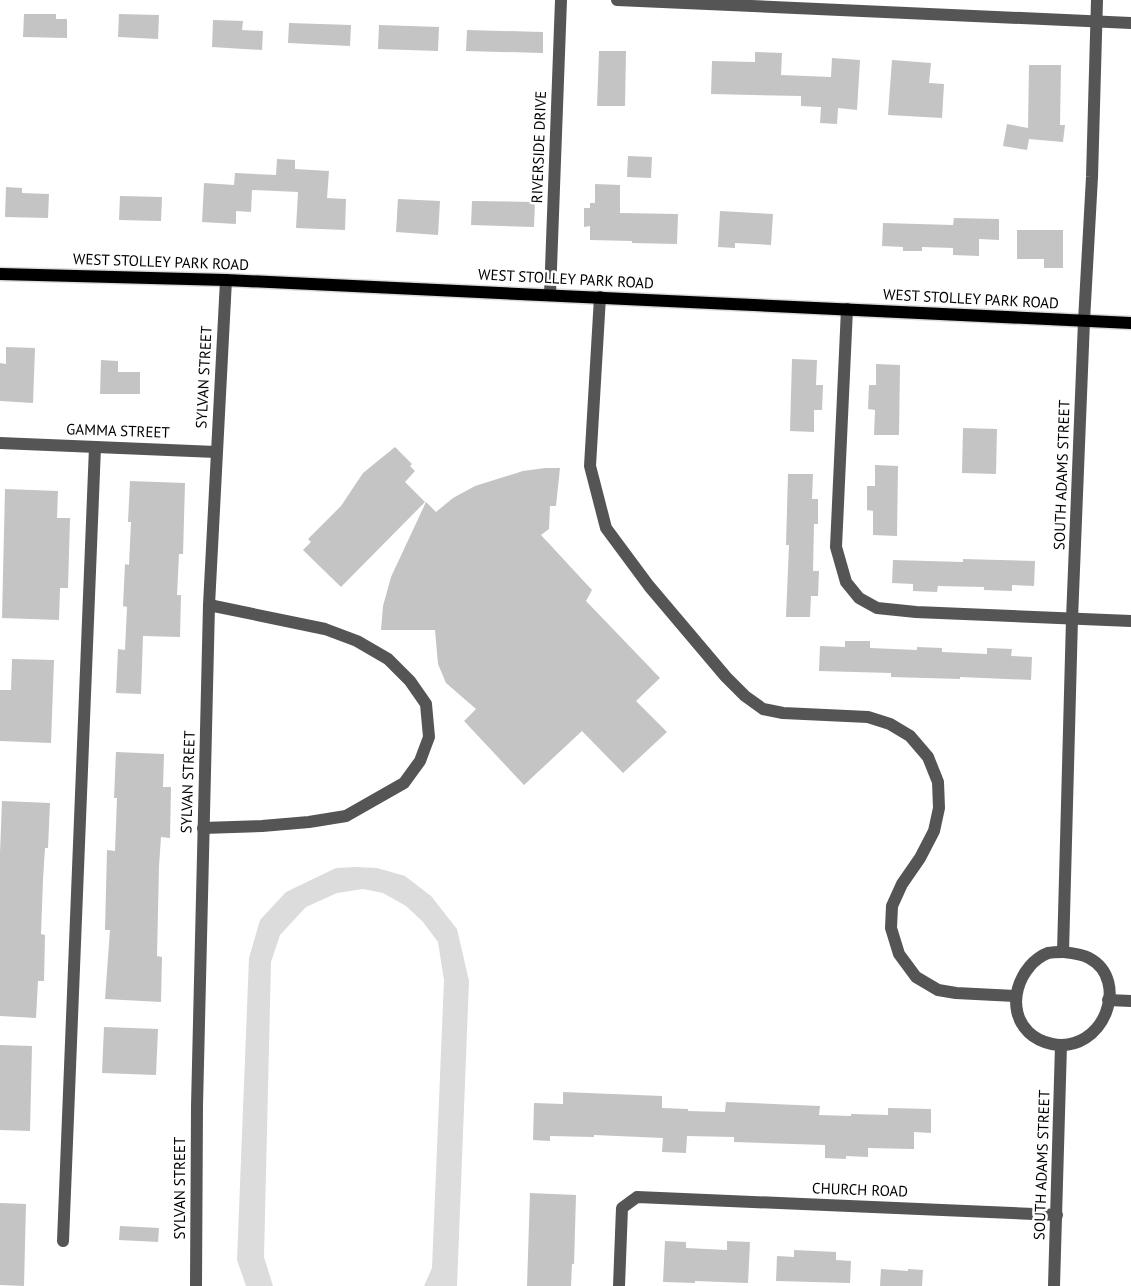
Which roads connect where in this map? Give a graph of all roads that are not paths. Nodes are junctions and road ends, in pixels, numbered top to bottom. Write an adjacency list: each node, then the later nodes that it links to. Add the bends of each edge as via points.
1 (561, 0): 8 (street, RIVERSIDE DRIVE)
2 (617, 0): 4 (street)
3 (1097, 0): 4 (street, SOUTH ADAMS STREET)
4 (1096, 22): 5 (street); 11 (street, SOUTH ADAMS STREET)
5 (1131, 23)
6 (0, 274): 7 (main road, WEST STOLLEY PARK ROAD)
7 (226, 280): 8 (main road, WEST STOLLEY PARK ROAD); 15 (street, SYLVAN STREET)
8 (550, 295): 9 (main road, WEST STOLLEY PARK ROAD)
9 (600, 297): 10 (main road, WEST STOLLEY PARK ROAD); 21 (street, via 590,466 606,528 649,586 726,678 757,705 783,714 868,717 890,724 910,736 928,757 938,782 939,808 934,831 892,906 891,928 899,954 916,976 938,990)
10 (847, 309): 11 (main road, WEST STOLLEY PARK ROAD); 17 (street, via 836,547 846,582 859,598 876,608)
11 (1084, 321): 12 (main road, WEST STOLLEY PARK ROAD); 17 (street, SOUTH ADAMS STREET)
12 (1131, 323)
13 (0, 443): 14 (street, GAMMA STREET)
14 (95, 447): 15 (street, GAMMA STREET); 26 (street)
15 (216, 452): 16 (street, SYLVAN STREET)
16 (209, 605): 19 (street, SYLVAN STREET); 19 (street, via 325,628 357,640 388,659 410,681 426,704 429,737 420,761 404,783 346,816 310,822)
17 (1072, 619): 18 (street); 20 (street, SOUTH ADAMS STREET)
18 (1131, 622)
19 (203, 828): 27 (street, SYLVAN STREET)
20 (1063, 952): 21 (street, via 1047,954 1033,962 1022,975); 22 (street, via 1089,958 1100,966 1109,988)
21 (1015, 996): 24 (street, via 1022,1023 1030,1032 1043,1041)
22 (1108, 1000): 23 (street); 24 (street, via 1104,1020 1094,1032 1084,1040)
23 (1131, 1001)
24 (1061, 1044): 25 (street, SOUTH ADAMS STREET)
25 (1057, 1215): 28 (street, CHURCH ROAD, via 637,1197 622,1208); 29 (street, SOUTH ADAMS STREET)
26 (63, 1241)
27 (196, 1286)
28 (618, 1286)
29 (1054, 1286)

